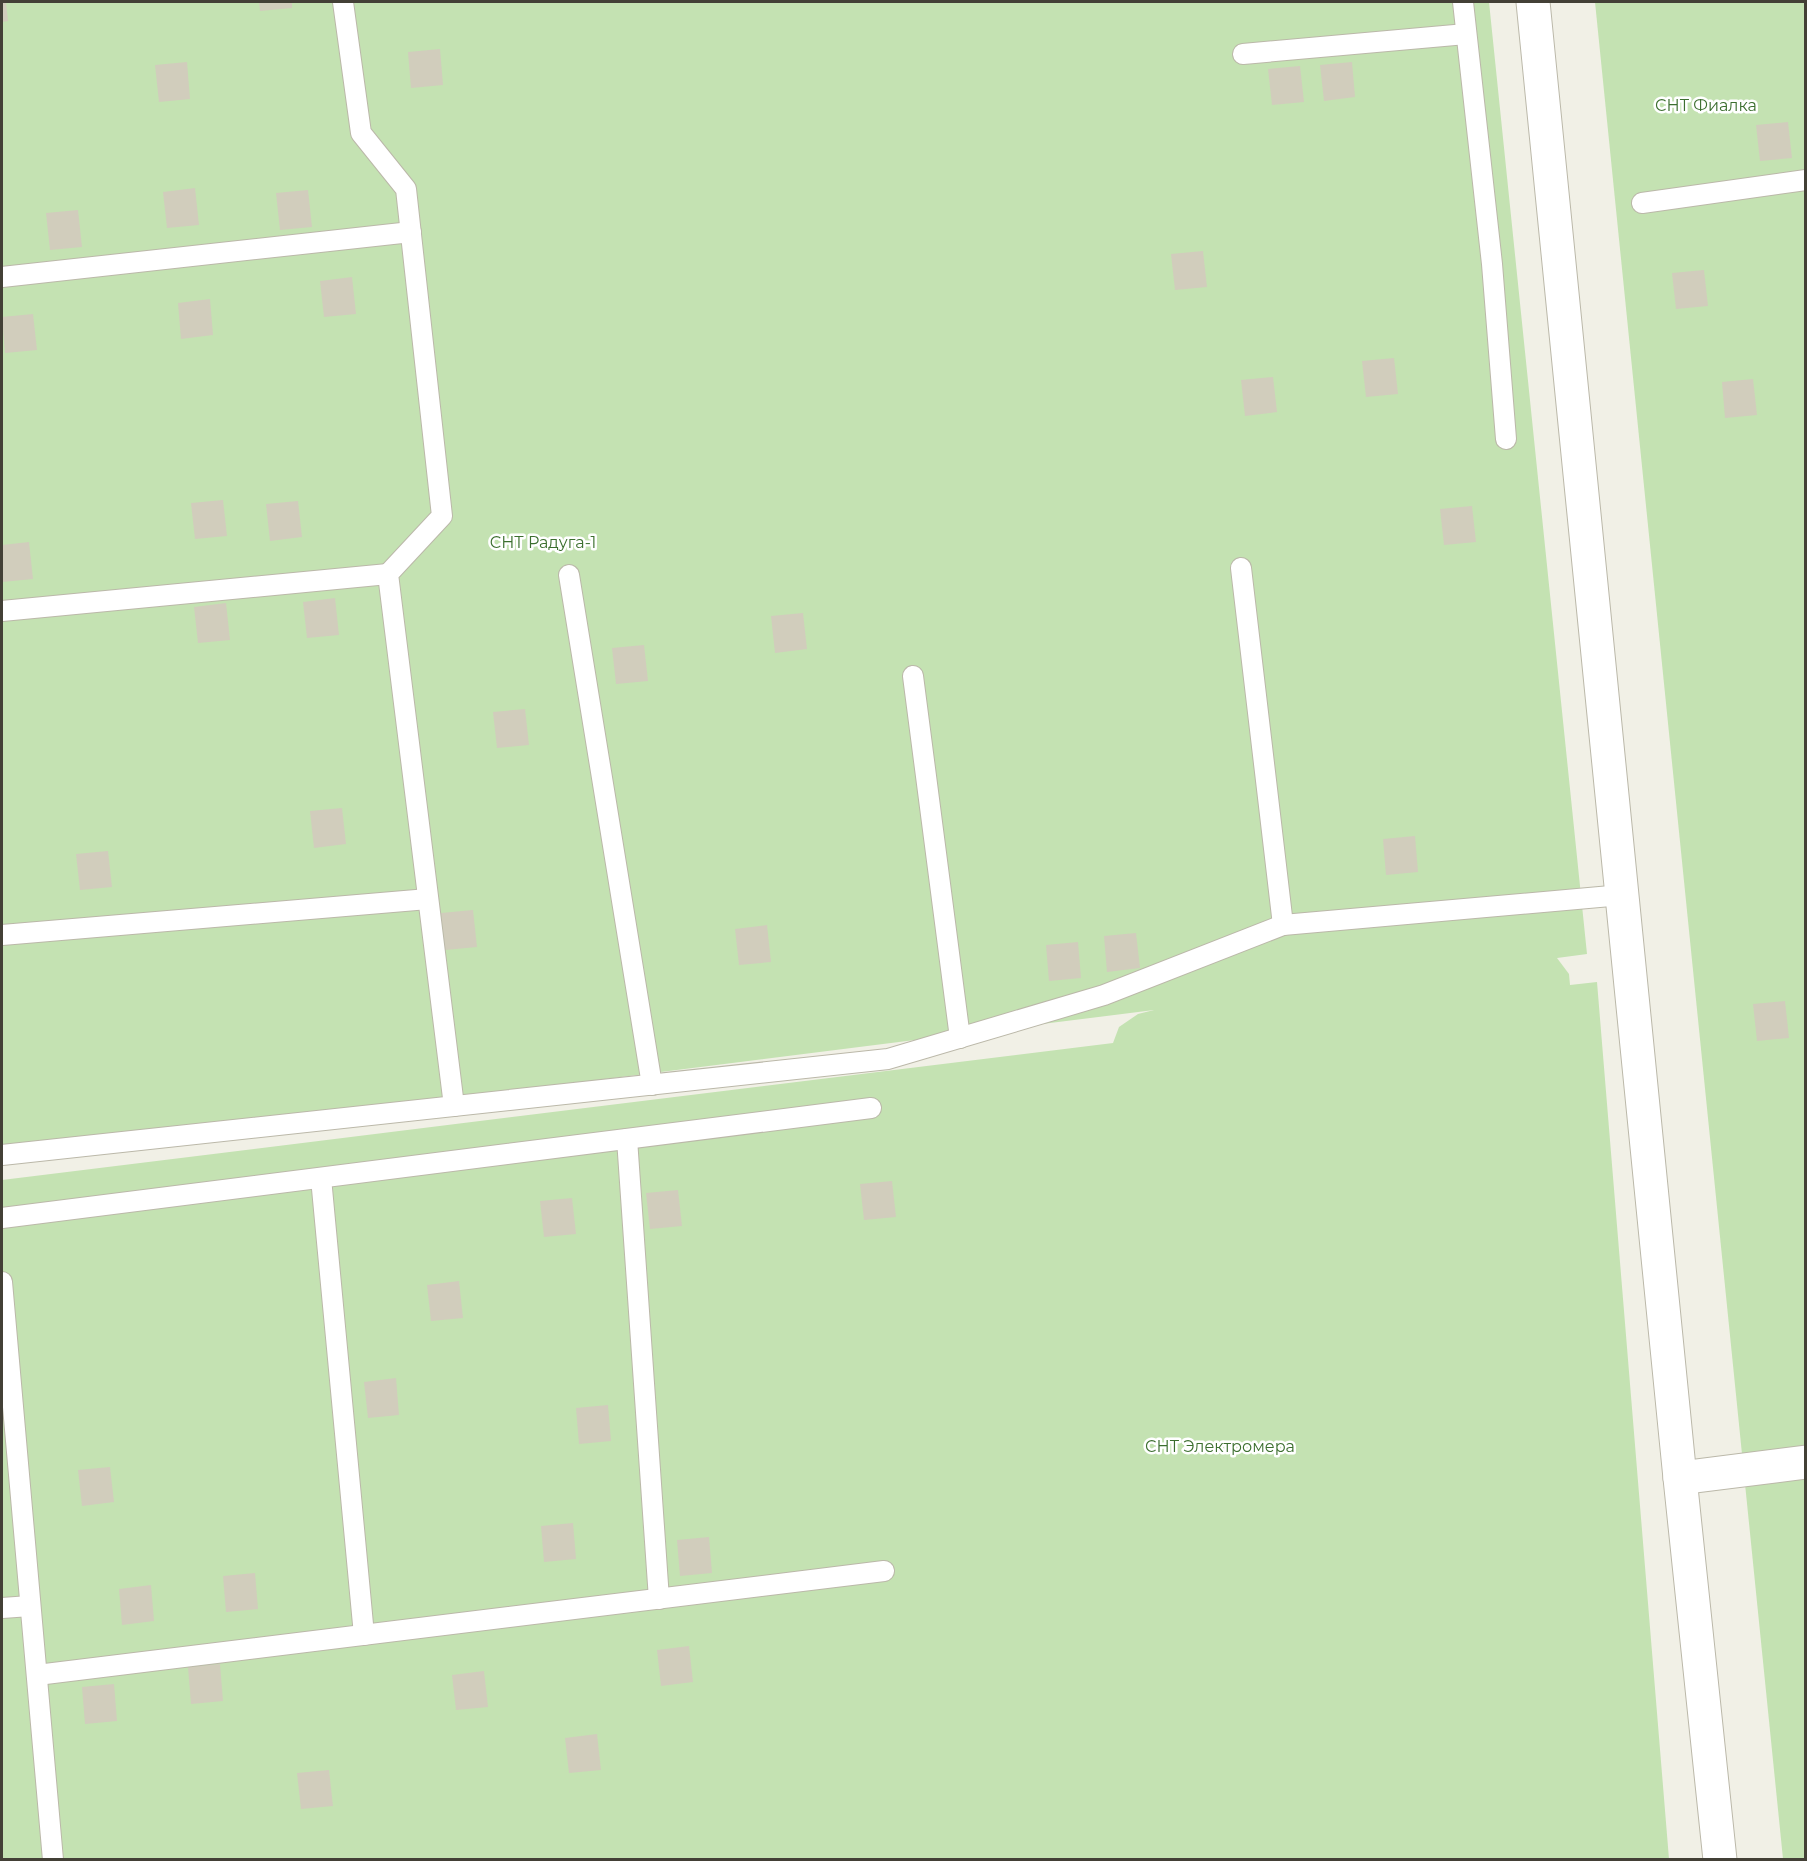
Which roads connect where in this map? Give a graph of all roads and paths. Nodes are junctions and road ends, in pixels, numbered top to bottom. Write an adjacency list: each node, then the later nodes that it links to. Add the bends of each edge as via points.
1 (342, 2): 8 (lane, via 361,133 406,189)
2 (1463, 2): 4 (lane)
3 (1533, 2): 16 (street)
4 (1466, 34): 5 (lane); 10 (lane, via 1492,264)
5 (1243, 54)
6 (1806, 180): 7 (lane)
7 (1642, 203)
8 (411, 232): 9 (lane); 12 (lane, via 441,516)
9 (2, 278)
10 (1506, 439)
11 (1241, 568): 18 (lane)
12 (388, 574): 14 (lane); 17 (lane)
13 (569, 575): 21 (lane)
14 (2, 611)
15 (913, 675): 20 (lane)
16 (1622, 895): 18 (lane); 30 (street)
17 (428, 899): 19 (lane); 22 (lane)
18 (1283, 925): 20 (lane, via 1104,995)
19 (2, 935)
20 (960, 1038): 21 (lane, via 888,1059)
21 (652, 1086): 22 (lane)
22 (454, 1106): 25 (lane)
23 (872, 1108): 24 (lane)
24 (627, 1139): 26 (lane); 32 (lane)
25 (2, 1155)
26 (321, 1178): 27 (lane); 35 (lane)
27 (2, 1218)
28 (2, 1282): 33 (lane)
29 (1806, 1462): 30 (street)
30 (1680, 1478): 38 (street)
31 (884, 1571): 32 (lane)
32 (659, 1599): 35 (lane)
33 (30, 1606): 34 (lane); 36 (lane)
34 (2, 1608)
35 (364, 1635): 36 (lane)
36 (37, 1675): 37 (lane)
37 (53, 1860)
38 (1720, 1860)

